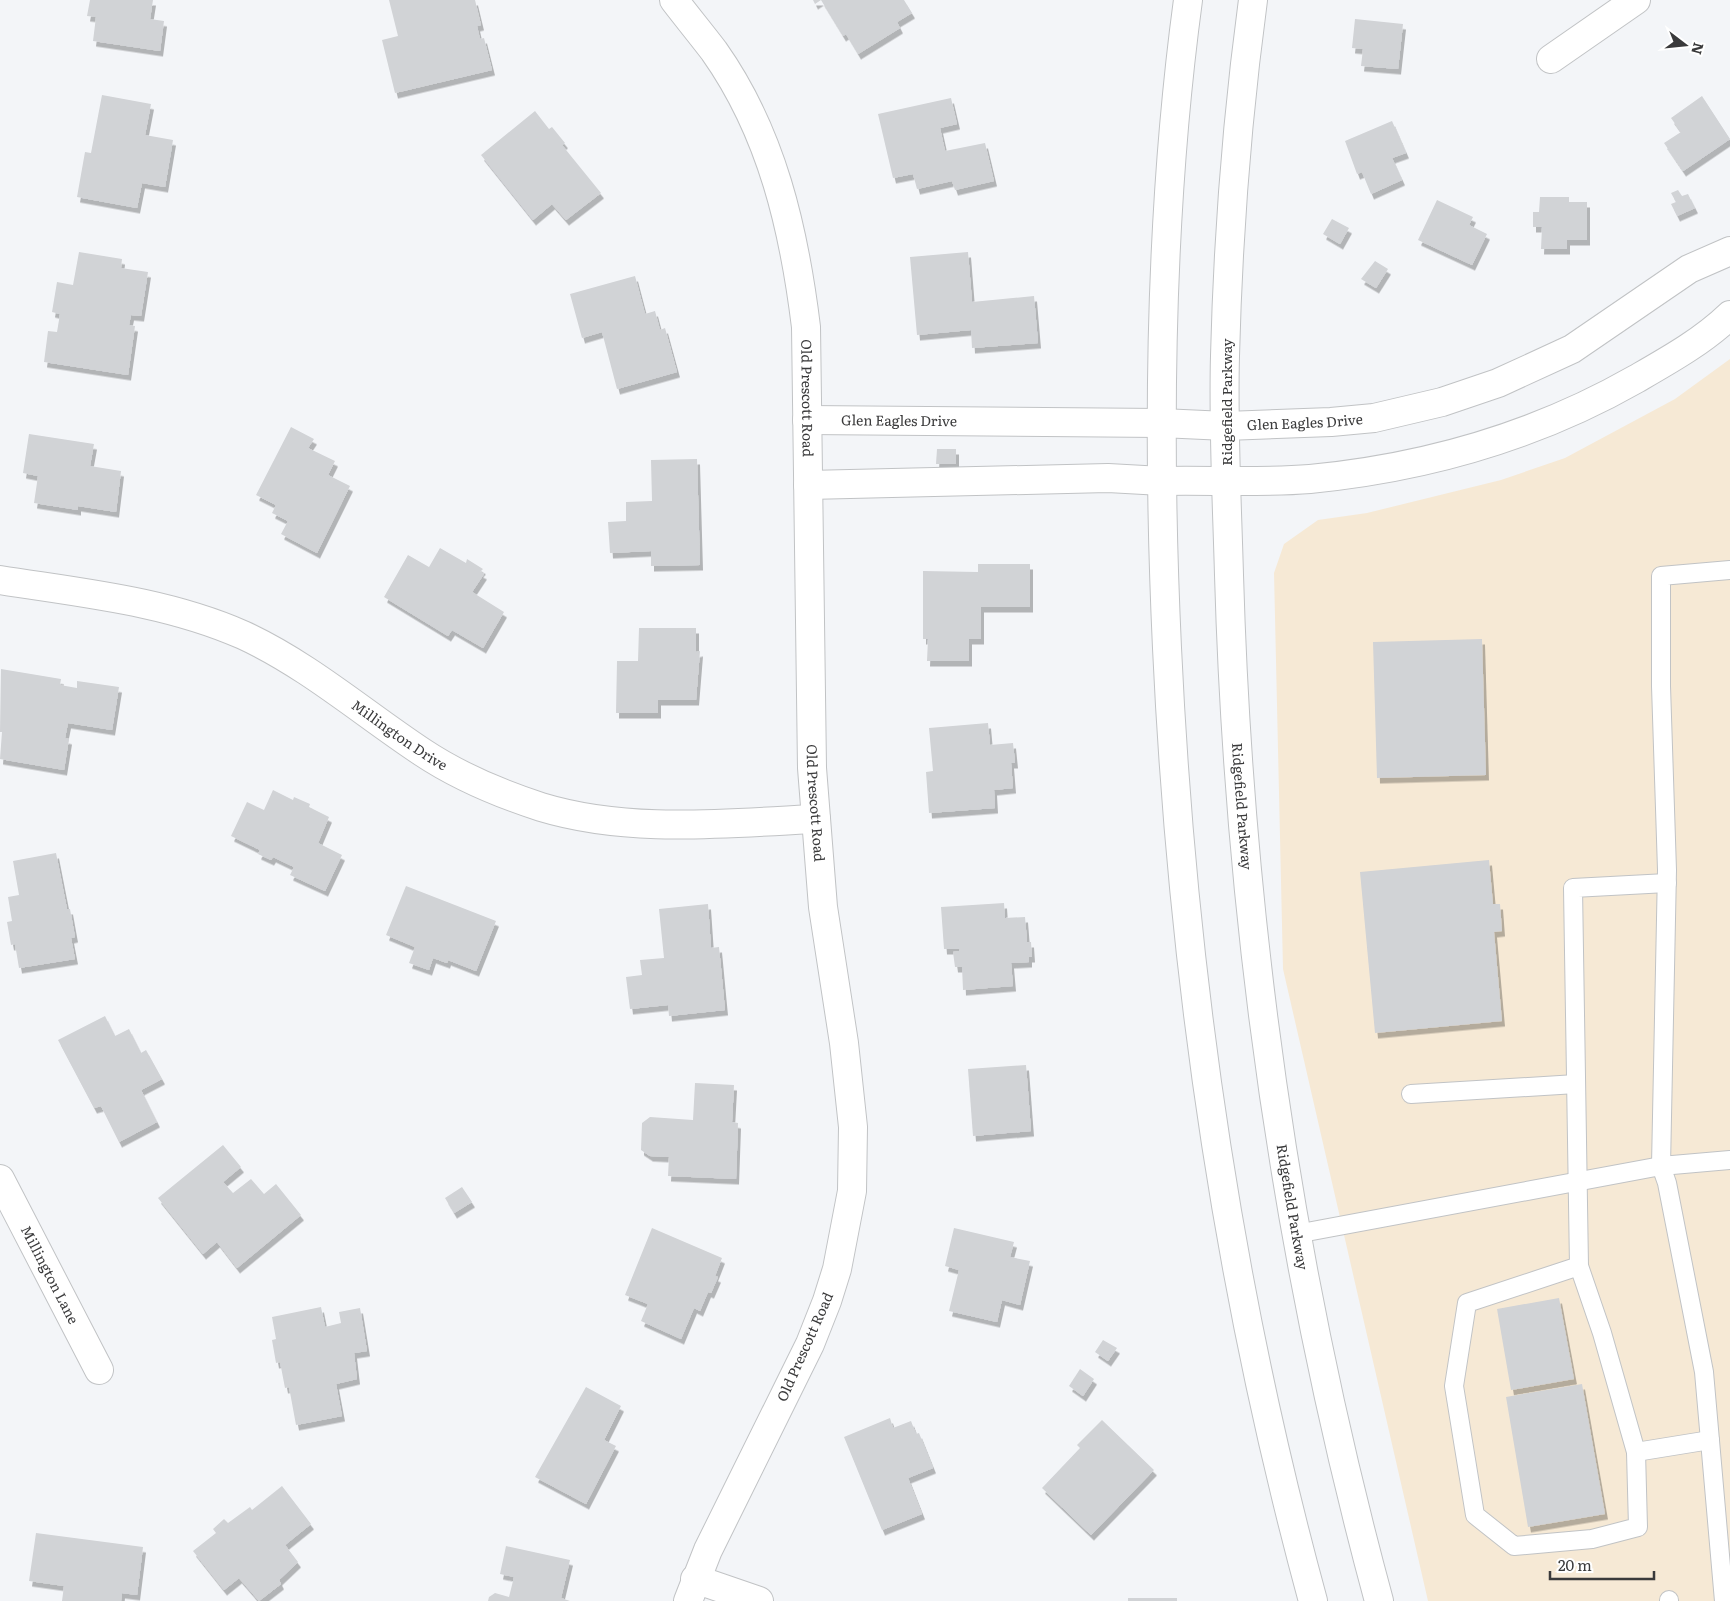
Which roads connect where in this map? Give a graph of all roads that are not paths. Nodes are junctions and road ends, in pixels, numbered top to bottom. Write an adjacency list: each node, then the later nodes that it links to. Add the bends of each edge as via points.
1 (674, 0): 8 (street, Old Prescott Road, via 715,52 747,108 762,137 783,198 799,267 806,327)
2 (1188, 0): 9 (street, via 1169,192)
3 (1253, 0): 10 (street, Ridgefield Parkway, via 1238,116 1230,239)
4 (1636, 0): 5 (street)
5 (1552, 59)
6 (1730, 250): 10 (street, Glen Eagles Drive, via 1688,270 1572,349 1498,383 1442,402 1374,418)
7 (1730, 315): 12 (street, via 1674,357 1618,389 1499,440 1437,459 1385,469 1308,479)
8 (807, 420): 9 (street, Glen Eagles Drive); 13 (street, Old Prescott Road)
9 (1161, 423): 10 (street, Glen Eagles Drive); 11 (street)
10 (1226, 426): 12 (street, Ridgefield Parkway)
11 (1162, 480): 12 (street); 13 (street, via 1108,478); 31 (street, via 1174,782 1200,1027 1222,1188 1247,1321 1273,1446)
12 (1227, 480): 24 (street, Ridgefield Parkway, via 1236,741 1247,870 1265,1040)
13 (808, 485): 16 (street, Old Prescott Road, via 812,768)
14 (1730, 570): 17 (lane, via 1661,576)
15 (0, 580): 16 (street, Millington Drive, via 135,602 191,615 243,635 301,667 424,754 481,784 542,807 616,822 687,825)
16 (816, 819): 29 (street, Old Prescott Road, via 823,907 853,1127 852,1191 837,1269 810,1344)
17 (1667, 883): 18 (lane, via 1573,888); 21 (lane)
18 (1576, 1084): 19 (lane); 23 (lane)
19 (1411, 1094)
20 (1730, 1160): 21 (lane)
21 (1661, 1166): 23 (lane); 27 (lane, via 1704,1372)
22 (0, 1179): 26 (street, Millington Lane)
23 (1577, 1182): 24 (lane); 25 (lane)
24 (1296, 1234): 32 (street, Ridgefield Parkway, via 1351,1497)
25 (1579, 1266): 28 (lane); 28 (lane, via 1467,1303 1454,1386 1475,1515 1514,1546 1592,1539 1638,1526)
26 (99, 1370)
27 (1710, 1440): 28 (lane); 33 (lane)
28 (1636, 1452)
29 (692, 1590): 30 (street)
30 (759, 1601)
31 (1313, 1601)
32 (1379, 1601)
33 (1724, 1601)

